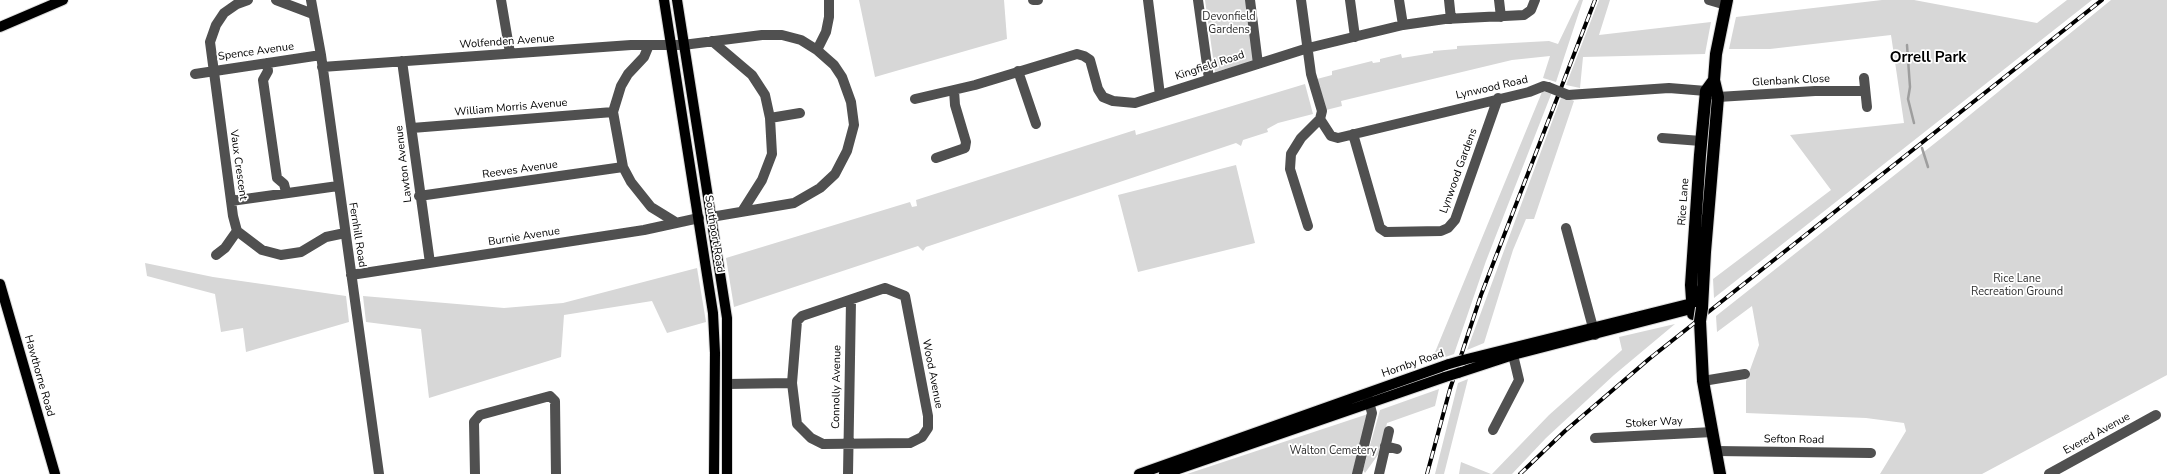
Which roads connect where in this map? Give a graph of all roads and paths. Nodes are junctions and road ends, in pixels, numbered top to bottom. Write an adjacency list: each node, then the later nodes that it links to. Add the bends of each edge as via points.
1 (63, 0): 22 (main road)
2 (248, 0): 42 (street, Vaux Crescent, via 228,10 216,25 210,42)
3 (276, 0): 23 (street)
4 (311, 0): 23 (street, Fernhill Road)
5 (501, 0): 35 (street)
6 (664, 0): 32 (main road, Southport Road)
7 (677, 0): 30 (main road, Southport Road)
8 (829, 0): 34 (street, via 826,32)
9 (1033, 0): 10 (street)
10 (1038, 0)
11 (1148, 0): 52 (street)
12 (1198, 0): 46 (street)
13 (1250, 0): 39 (street)
14 (1301, 0): 33 (street, Lynwood Road)
15 (1350, 0): 28 (street)
16 (1399, 0): 26 (street)
17 (1449, 0): 25 (street)
18 (1498, 0): 24 (street)
19 (1535, 0): 24 (street, Kingfield Road, via 1527,14)
20 (1709, 0): 21 (street)
21 (1726, 2): 48 (highway, Rice Lane)
22 (49, 3): 27 (main road)
23 (313, 14): 36 (street, Fernhill Road)
24 (1501, 17): 25 (street, Kingfield Road)
25 (1451, 19): 26 (street, Kingfield Road)
26 (1403, 25): 28 (street, Kingfield Road)
27 (0, 27)
28 (1355, 37): 33 (street, Kingfield Road)
29 (712, 41): 30 (street, Wolfenden Avenue); 34 (street, Wolfenden Avenue, via 762,35 782,36 801,40); 60 (street, via 752,75 765,95)
30 (688, 44): 32 (street, Wolfenden Avenue); 75 (main road, Southport Road)
31 (649, 45): 32 (street, Wolfenden Avenue); 35 (street, Wolfenden Avenue); 57 (street, via 644,57 621,86)
32 (671, 45): 76 (main road, Southport Road)
33 (1308, 48): 39 (street, Kingfield Road); 59 (street, Lynwood Road)
34 (817, 50): 74 (street, Wolfenden Avenue, via 830,61 842,77 851,102 854,125 847,151 836,174 820,188 794,203)
35 (510, 53): 37 (street, Wolfenden Avenue)
36 (321, 56): 38 (street, Spence Avenue); 41 (street, Fernhill Road)
37 (402, 61): 41 (street, Wolfenden Avenue); 62 (street, Lawton Avenue)
38 (267, 63): 40 (street, Spence Avenue); 47 (street, via 268,71)
39 (1258, 64): 46 (street, Kingfield Road)
40 (253, 65): 42 (street, Spence Avenue); 47 (street, via 257,75)
41 (322, 67): 69 (street, Fernhill Road)
42 (212, 70): 44 (street, Spence Avenue); 73 (street, Vaux Crescent)
43 (1018, 71): 49 (street, Kingfield Road); 52 (street, Kingfield Road, via 1080,54 1090,60 1099,92 1106,99 1135,103); 61 (street)
44 (195, 74)
45 (1864, 78): 51 (street)
46 (1209, 79): 52 (street, Kingfield Road)
47 (263, 80): 68 (street)
48 (1714, 80): 50 (highway); 53 (highway, Rice Lane)
49 (954, 90): 55 (street, Kingfield Road); 66 (street, via 955,105 966,142 965,148)
50 (1706, 91): 53 (street); 54 (street, Lynwood Road, bridge, via 1669,88 1568,95 1544,86 1529,92); 65 (highway, Rice Lane)
51 (1865, 91): 53 (street, Glenbank Close, via 1815,91); 56 (street)
52 (1160, 95)
53 (1718, 97): 87 (highway, Rice Lane)
54 (1498, 98): 63 (street, Lynwood Road); 63 (street, Lynwood Gardens, via 1455,220 1441,231 1386,232 1380,228)
55 (915, 99)
56 (1867, 107)
57 (613, 112): 62 (street, William Morris Avenue); 67 (street)
58 (800, 113): 60 (street)
59 (1321, 115): 63 (street, Lynwood Road, via 1331,136 1338,138); 78 (street, via 1291,154 1290,169)
60 (770, 118): 74 (street, via 772,154 762,180)
61 (1036, 126)
62 (412, 128): 72 (street, Lawton Avenue)
63 (1353, 134)
64 (1662, 138): 65 (street, via 1672,143)
65 (1701, 141): 87 (highway, Rice Lane)
66 (936, 158)
67 (623, 167): 72 (street, Reeves Avenue); 77 (street, via 631,182 651,207)
68 (277, 178): 70 (street, via 284,184); 71 (street, via 272,185)
69 (338, 186): 70 (street); 81 (street, Fernhill Road)
70 (286, 192): 71 (street)
71 (272, 195): 73 (street)
72 (419, 196): 83 (street, Lawton Avenue)
73 (231, 200): 80 (street, Vaux Crescent)
74 (743, 210): 75 (street, Wolfenden Avenue)
75 (711, 217): 93 (main road, Southport Road, via 727,318)
76 (699, 218): 77 (street, Burnie Avenue); 109 (main road, Southport Road, via 713,312)
77 (677, 223): 83 (street, Burnie Avenue)
78 (1308, 226)
79 (1566, 228): 88 (street)
80 (237, 231): 81 (street, via 262,250 281,255 301,252 326,237); 82 (street, via 225,248)
81 (344, 233): 84 (street, Fernhill Road)
82 (216, 255)
83 (430, 263): 84 (street, Burnie Avenue)
84 (351, 275): 106 (street, Fernhill Road)
85 (0, 284): 105 (main road, Hawthorne Road)
86 (851, 301): 92 (street, via 802,316 797,321); 100 (street, Connolly Avenue); 100 (street, Wood Avenue, via 885,288 905,296 928,416 928,428 922,438 910,443)
87 (1698, 313): 88 (main road, Hornby Road); 91 (highway, Rice Lane)
88 (1594, 331): 89 (main road, Hornby Road); 94 (main road, Hornby Road, bridge, via 1449,364)
89 (1513, 355): 94 (main road, Hornby Road, bridge, via 1445,377); 96 (street, via 1519,380)
90 (1745, 374): 91 (street)
91 (1703, 381): 98 (highway, Rice Lane)
92 (792, 383): 93 (street); 100 (street, via 797,424 802,430 823,444)
93 (727, 384): 110 (main road, Southport Road)
94 (1368, 397): 112 (main road, Hornby Road); 113 (main road, Hornby Road); 114 (street, via 1371,417)
95 (2156, 415): 117 (street, Evered Avenue)
96 (1493, 430)
97 (1389, 431): 101 (street)
98 (1713, 432): 99 (street, Stoker Way); 103 (highway, Rice Lane)
99 (1595, 438)
100 (848, 444): 111 (street, Connolly Avenue)
101 (1384, 446): 102 (street); 115 (street)
102 (1397, 449)
103 (1716, 451): 104 (street, Sefton Road); 116 (highway, Rice Lane)
104 (1871, 453)
105 (52, 471)
106 (379, 474)
107 (475, 474): 108 (street, via 474,422 480,415 550,396 555,401)
108 (556, 474)
109 (714, 474)
110 (727, 474)
111 (848, 474)
112 (1139, 474)
113 (1164, 474)
114 (1357, 474)
115 (1379, 474)
116 (1720, 474)
117 (2049, 474)

